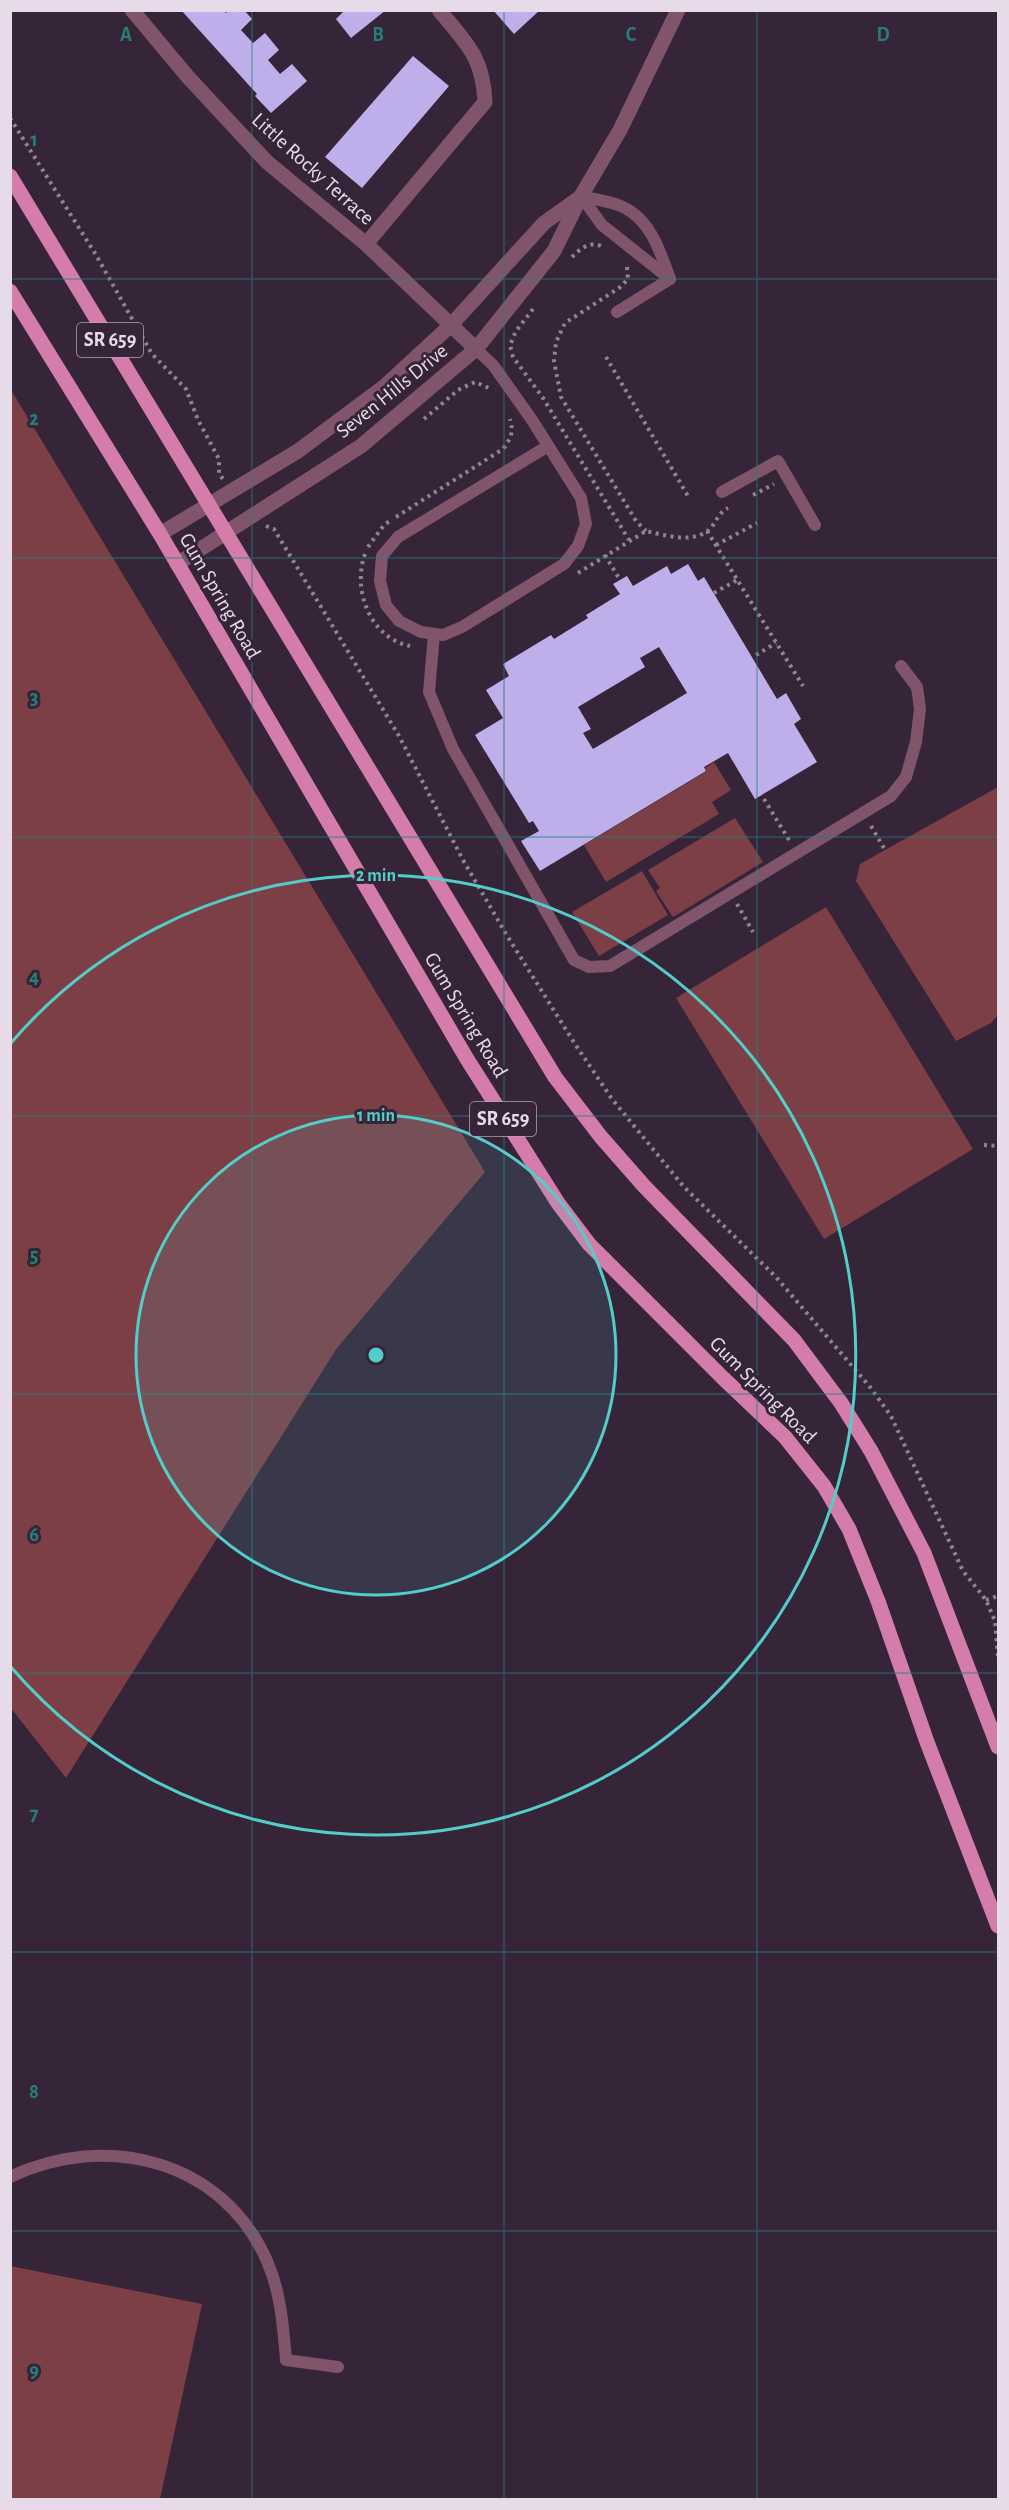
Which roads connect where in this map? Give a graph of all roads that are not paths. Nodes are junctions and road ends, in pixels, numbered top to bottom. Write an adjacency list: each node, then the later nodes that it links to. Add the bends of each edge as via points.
1 (132, 10): 6 (street, Little Rocky Terrace, via 188,78 267,162)
2 (439, 10): 6 (street, via 476,58 484,79 485,102)
3 (678, 10): 5 (street, Seven Hills Drive, via 620,130)
4 (10, 176): 14 (main road, Gum Spring Road / SR 659)
5 (581, 196): 7 (lane, via 602,225); 7 (lane, via 620,205 642,221 657,242); 10 (street, Seven Hills Drive, via 544,224); 11 (street, Seven Hills Drive, via 554,251)
6 (366, 244): 10 (street, Little Rocky Terrace)
7 (670, 279): 9 (lane)
8 (10, 291): 17 (main road, Gum Spring Road / SR 659)
9 (617, 312)
10 (451, 325): 11 (street, Little Rocky Terrace); 14 (street, Seven Hills Drive, via 347,415 298,451)
11 (476, 349): 12 (lane, via 493,365); 16 (street, Seven Hills Drive, via 361,446)
12 (548, 446): 19 (lane, via 581,498 586,524 578,546 564,564 462,627 443,635); 19 (lane, via 398,537 382,556 380,581 386,605 399,621)
13 (722, 492): 15 (lane, via 778,461)
14 (210, 504): 16 (main road, Gum Spring Road / SR 659); 17 (street, Seven Hills Drive)
15 (815, 525)
16 (226, 532): 18 (street, Seven Hills Drive); 21 (main road, Gum Spring Road / SR 659, via 555,1077 644,1186 794,1340 841,1403 924,1553)
17 (160, 534): 18 (main road, Gum Spring Road / SR 659)
18 (177, 564): 22 (main road, Gum Spring Road / SR 659, via 466,1059 558,1203 589,1244 785,1437 824,1486 849,1529 878,1601 927,1742)
19 (434, 634): 20 (lane, via 429,692 453,749 574,960 589,967 610,966 891,796 906,777 920,709 916,687)
20 (901, 666)
21 (999, 1747)
22 (999, 1926)
23 (10, 2177): 24 (lane, via 70,2157 122,2155 170,2167 212,2190 243,2220 267,2261 282,2309 286,2360)
24 (338, 2367)

